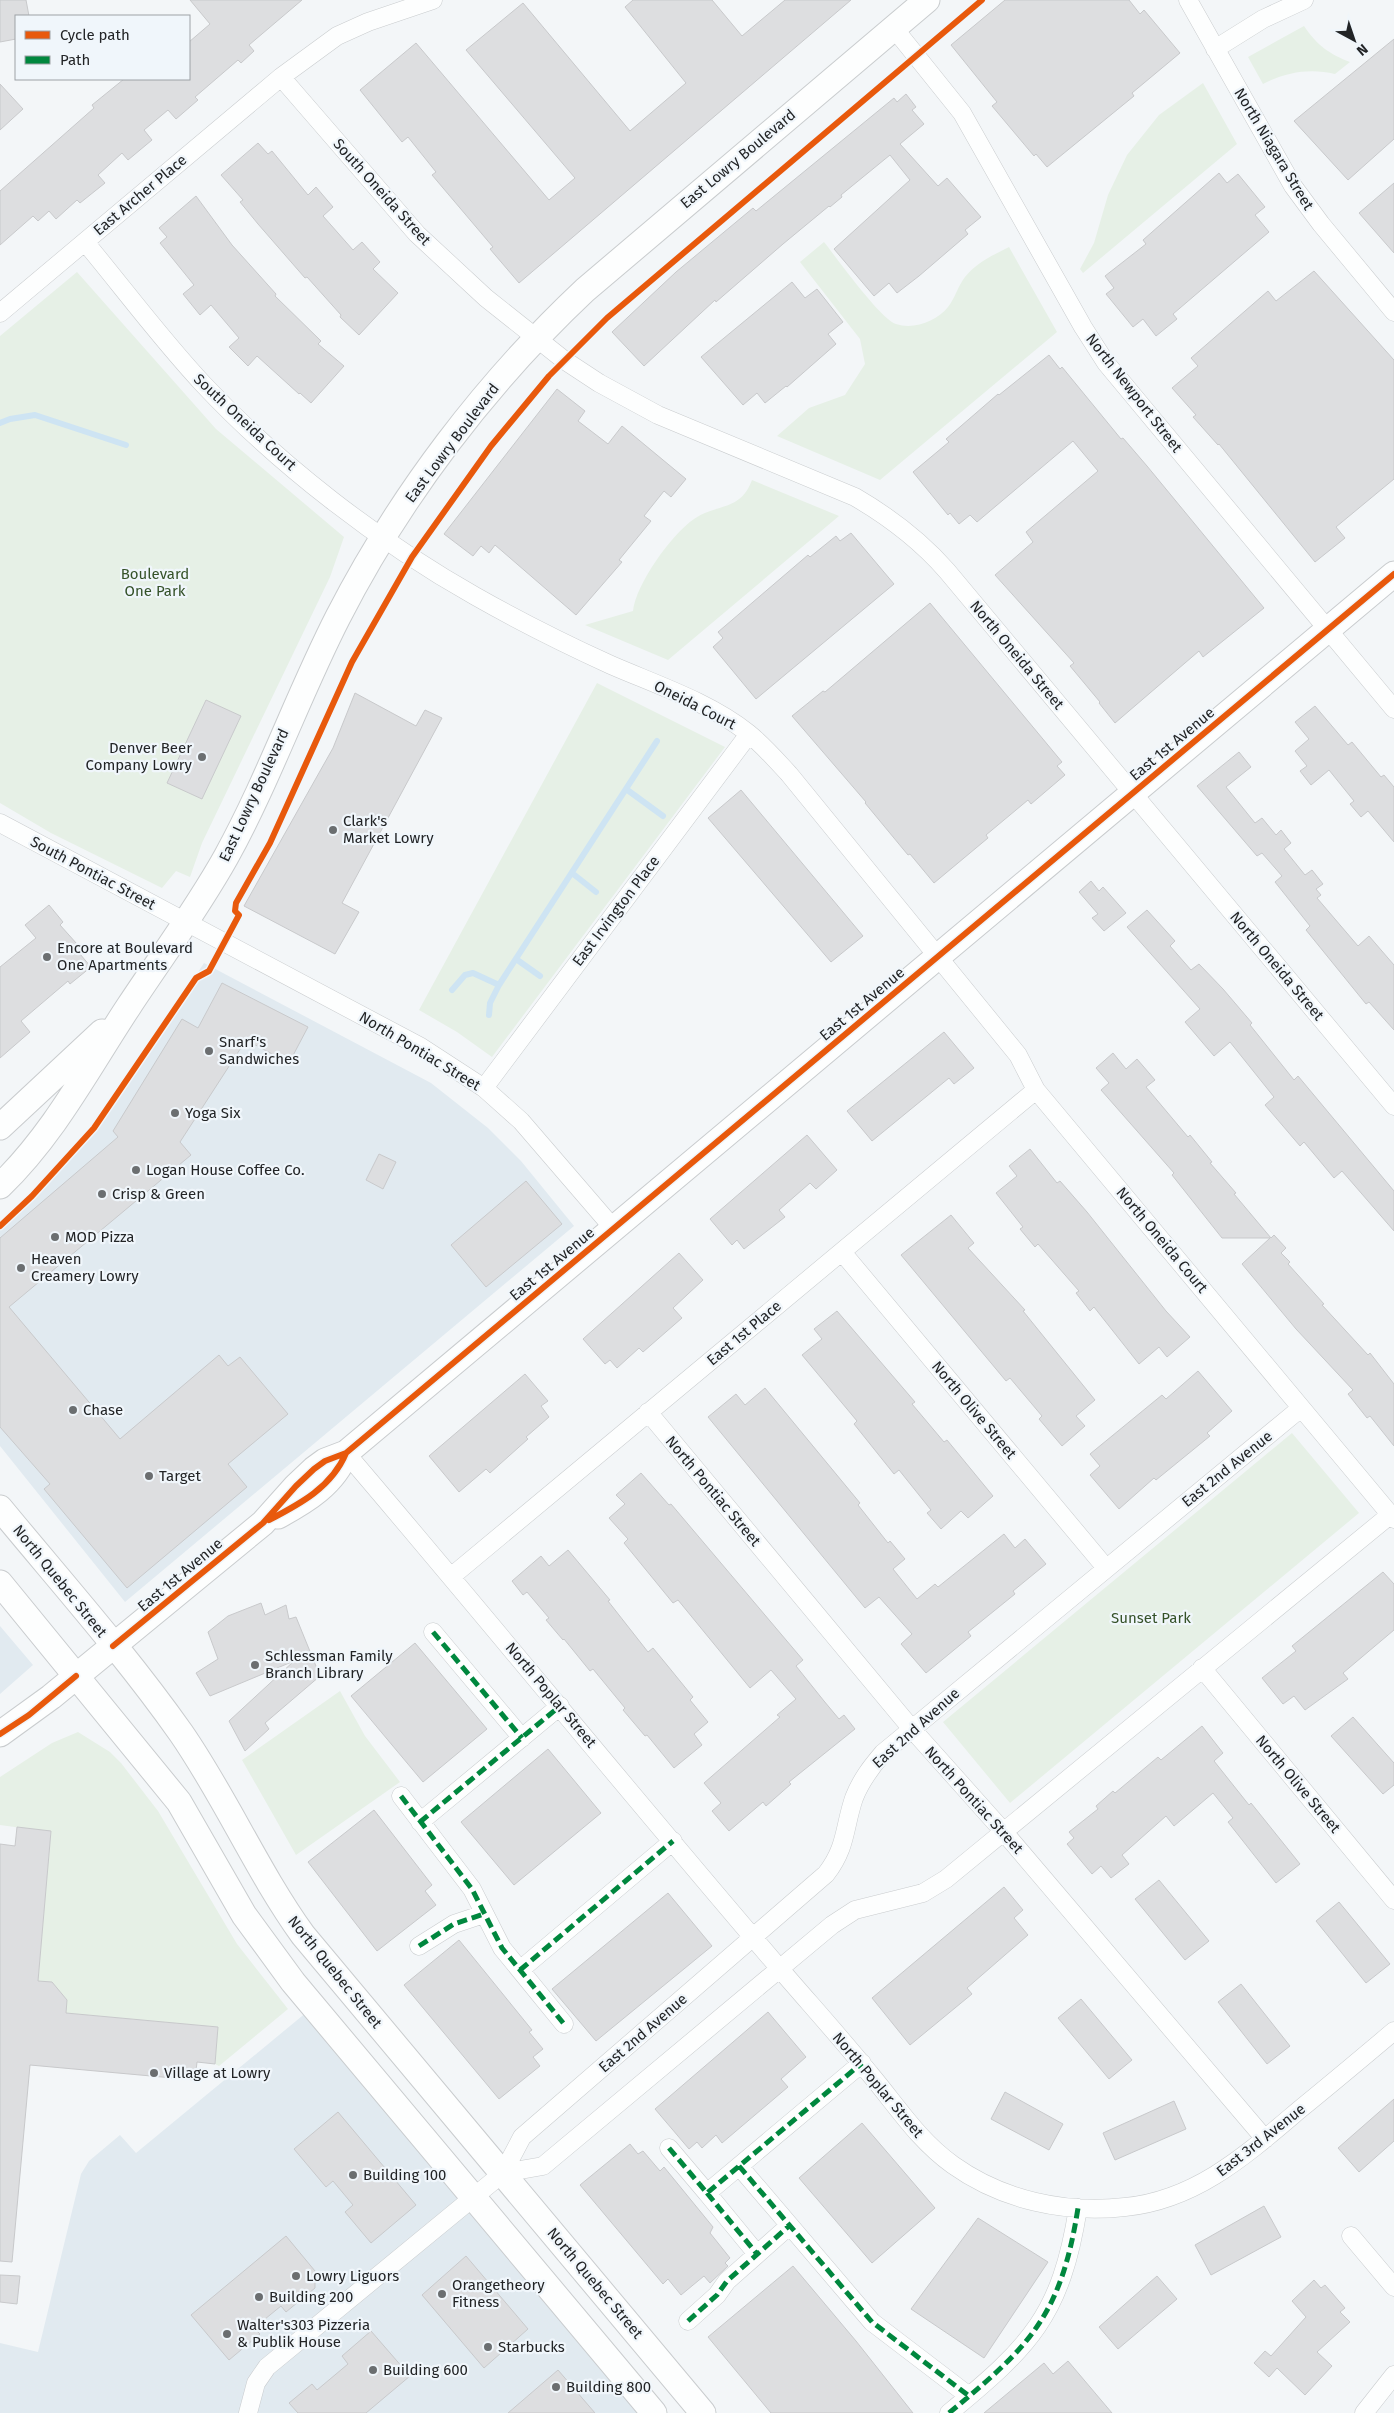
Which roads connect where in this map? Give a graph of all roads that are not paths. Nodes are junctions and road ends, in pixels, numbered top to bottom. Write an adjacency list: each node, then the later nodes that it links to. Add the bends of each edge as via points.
1 (433, 0): 7 (street, East Archer Place, via 336,36)
2 (926, 0): 5 (street, East Lowry Boulevard)
3 (1188, 0): 6 (street, North Niagara Street)
4 (1304, 0): 6 (street, via 1263,19)
5 (894, 27): 11 (street, East Lowry Boulevard, via 585,290); 14 (street, North Newport Street, via 962,113 1094,346)
6 (1215, 48): 9 (street, North Niagara Street, via 1298,194)
7 (281, 77): 8 (street, East Archer Place); 11 (street, South Oneida Street, via 417,234)
8 (85, 242): 10 (street, East Archer Place); 12 (street, South Oneida Court, via 192,371 242,423)
9 (1394, 312)
10 (0, 313)
11 (535, 338): 12 (street, East Lowry Boulevard, via 442,452); 17 (street, North Oneida Street, via 592,379 658,415 855,497 901,525 947,571)
12 (384, 538): 16 (street, Oneida Court, via 474,596 583,652 716,712); 19 (street, East Lowry Boulevard, via 336,621 250,812)
13 (1394, 574): 14 (street, East 1st Avenue)
14 (1328, 630): 15 (street, North Newport Street); 17 (street, East 1st Avenue)
15 (1394, 709)
16 (749, 734): 20 (street, Oneida Court, via 789,774); 22 (street, East Irvington Place)
17 (1132, 794): 20 (street, East 1st Avenue); 24 (street, North Oneida Street)
18 (0, 823): 19 (street, South Pontiac Street)
19 (188, 922): 21 (street, East Lowry Boulevard); 22 (street, North Pontiac Street, via 421,1047)
20 (938, 956): 23 (street, North Oneida Court, via 1018,1054); 27 (street, East 1st Avenue)
21 (129, 1006): 25 (street, East Lowry Boulevard); 26 (street, East Lowry Boulevard, via 48,1133)
22 (484, 1088): 27 (street, North Pontiac Street, via 543,1144)
23 (1036, 1090): 28 (street, East 1st Place); 29 (street, North Oneida Court)
24 (1394, 1106)
25 (0, 1127)
26 (0, 1186)
27 (614, 1229): 31 (street, East 1st Avenue)
28 (842, 1252): 30 (street, East 1st Place); 34 (street, North Olive Street)
29 (1301, 1408): 33 (street, North Oneida Court); 34 (street, East 2nd Avenue)
30 (648, 1412): 35 (street, East 1st Place); 42 (street, North Pontiac Street)
31 (346, 1453): 35 (street, North Poplar Street); 38 (street, East 1st Avenue, via 314,1469 263,1523)
32 (0, 1508): 38 (street, North Quebec Street)
33 (1392, 1517): 39 (street)
34 (1106, 1568): 42 (street, East 2nd Avenue)
35 (452, 1576): 41 (street, North Poplar Street)
36 (0, 1583): 40 (street)
37 (433, 1632): 44 (street)
38 (113, 1646): 40 (street, East 1st Avenue); 61 (street, North Quebec Street, via 190,1746 278,1899 303,1935)
39 (1202, 1668): 47 (street); 49 (street, North Olive Street)
40 (76, 1676): 43 (street, East 1st Avenue); 63 (street, via 179,1802 244,1915 277,1962)
41 (560, 1706): 44 (street); 48 (street, North Poplar Street)
42 (911, 1728): 47 (street, North Pontiac Street); 51 (street, East 2nd Avenue, via 883,1752 864,1777 835,1862 806,1894)
43 (0, 1734)
44 (522, 1738): 46 (street)
45 (401, 1796): 46 (street)
46 (420, 1822): 50 (street, via 472,1890)
47 (1003, 1831): 53 (street, via 933,1888 855,1910); 58 (street, North Pontiac Street)
48 (672, 1841): 51 (street, North Poplar Street); 54 (street)
49 (1394, 1900)
50 (484, 1914): 52 (street, via 454,1924); 54 (street, via 502,1948)
51 (754, 1938): 53 (street, North Poplar Street); 61 (street, East 2nd Avenue, via 522,2137)
52 (419, 1946)
53 (779, 1968): 57 (street, North Poplar Street); 61 (street, via 544,2166)
54 (520, 1970): 55 (street)
55 (564, 2024)
56 (1394, 2032): 58 (street, East 3rd Avenue)
57 (862, 2063): 60 (street); 64 (street, North Poplar Street, via 912,2128 952,2164 1001,2192)
58 (1265, 2139): 64 (street, East 3rd Avenue, via 1220,2174 1164,2200 1125,2207)
59 (669, 2148): 62 (street)
60 (739, 2166): 62 (street); 65 (street)
61 (503, 2173): 63 (street, East 2nd Avenue); 74 (street, North Quebec Street)
62 (707, 2193): 67 (street)
63 (473, 2198): 72 (street, East 2nd Avenue, via 267,2367 256,2383); 73 (street)
64 (1078, 2208): 71 (street, via 1068,2259 1051,2305 1018,2353)
65 (788, 2226): 67 (street); 71 (street, via 872,2322)
66 (1351, 2236): 68 (street)
67 (757, 2254): 69 (street)
68 (1394, 2287)
69 (688, 2321)
70 (1394, 2375): 76 (street)
71 (969, 2396): 75 (street)
72 (248, 2413)
73 (654, 2413)
74 (704, 2413)
75 (949, 2413)
76 (1364, 2413)

